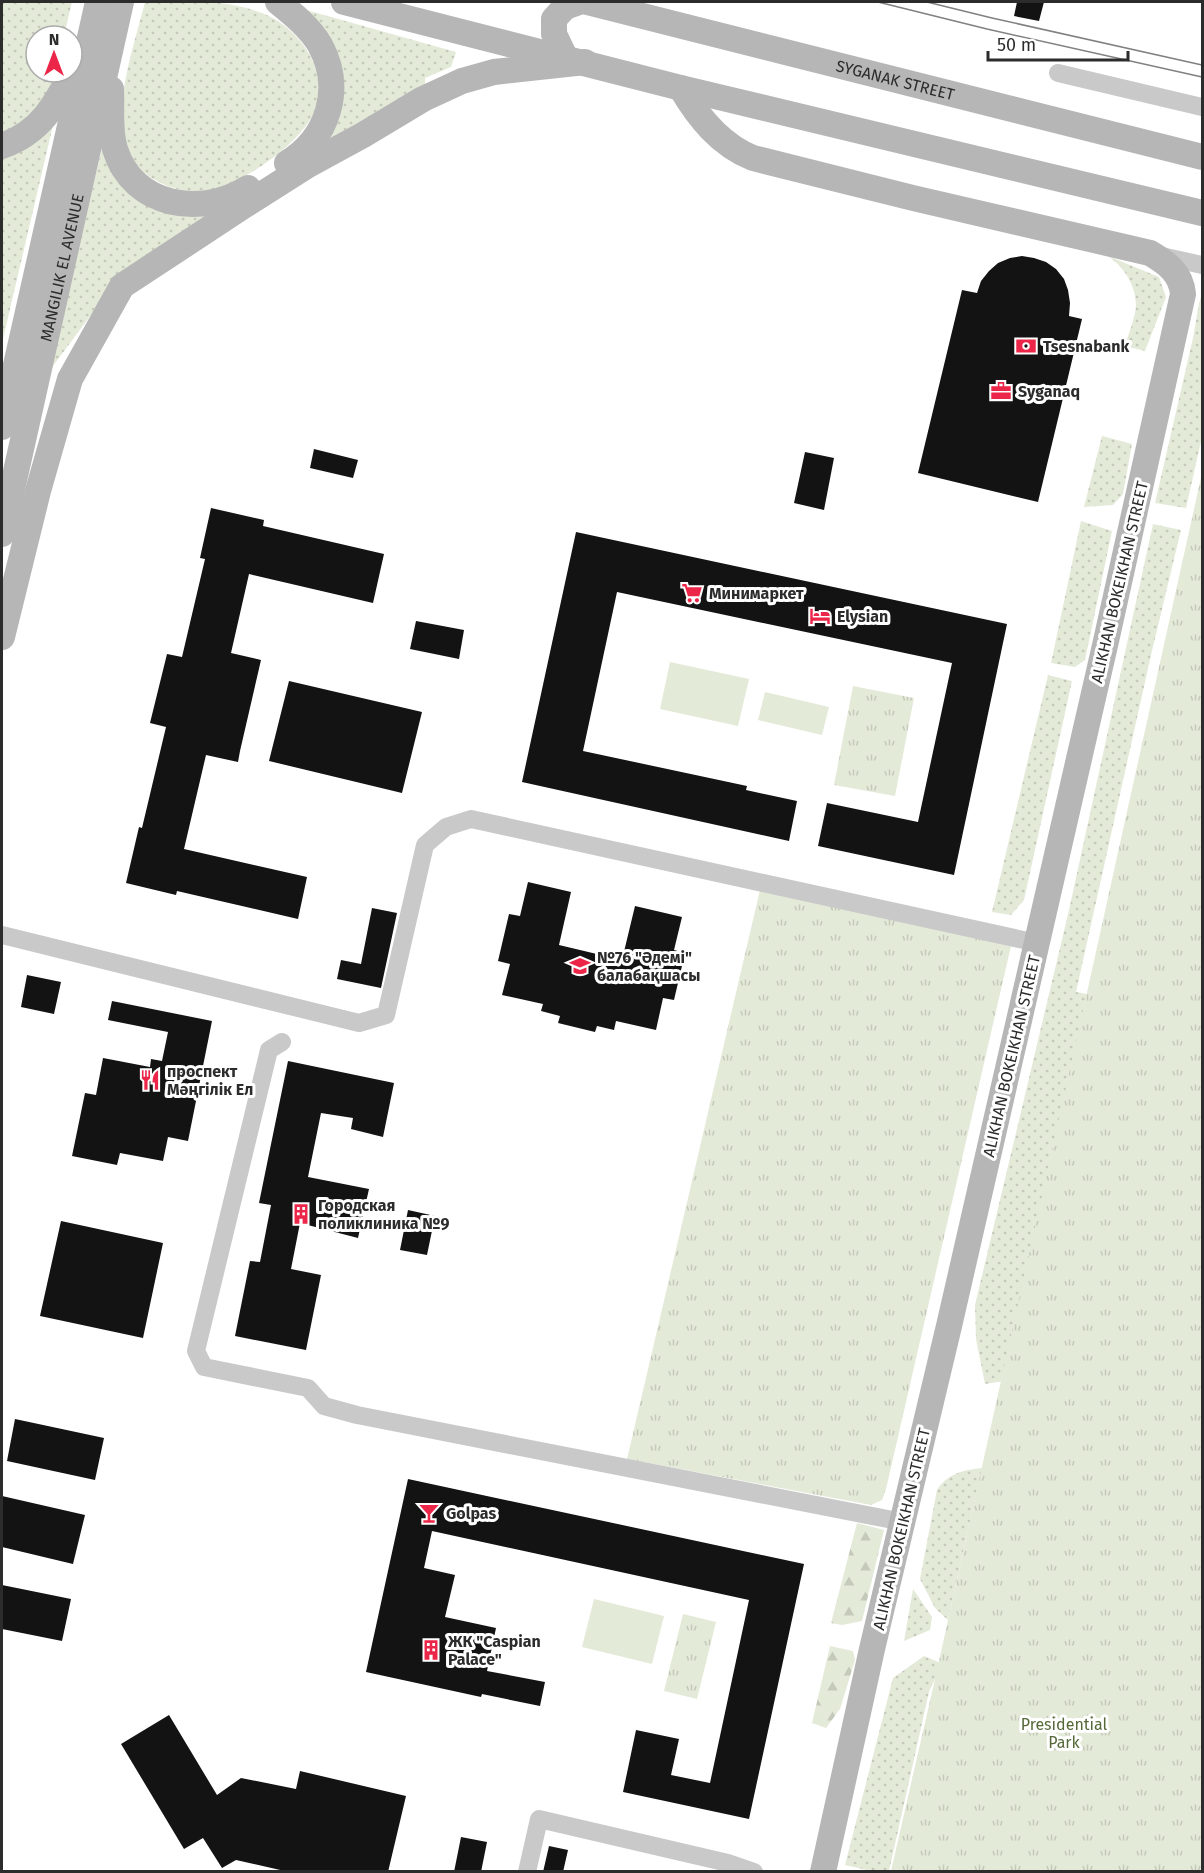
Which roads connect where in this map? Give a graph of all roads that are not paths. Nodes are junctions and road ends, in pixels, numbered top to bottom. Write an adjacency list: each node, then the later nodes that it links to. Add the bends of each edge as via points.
1 (98, 2): 9 (main road, MANGILIK EL AVENUE)
2 (121, 2): 9 (main road, MANGILIK EL AVENUE)
3 (278, 2): 9 (main road, via 309,30 327,61 331,78 328,111 322,128 299,156 224,200 194,205 173,203 156,197 128,173 114,147)
4 (344, 2): 10 (main road)
5 (579, 2): 10 (main road, via 565,7 554,19 554,34)
6 (587, 2): 8 (main road, SYGANAK STREET)
7 (629, 2): 8 (main road)
8 (679, 25): 17 (main road, SYGANAK STREET)
9 (100, 45): 16 (main road, via 45,118 20,138); 21 (main road, MANGILIK EL AVENUE); 22 (main road, MANGILIK EL AVENUE)
10 (575, 59): 12 (main road); 23 (main road, via 494,72 423,99 298,171 122,286 70,379)
11 (1058, 73): 14 (street)
12 (681, 88): 13 (main road); 15 (main road, via 707,126)
13 (746, 103): 15 (main road, via 735,118); 18 (main road)
14 (1203, 107)
15 (729, 144): 19 (main road, via 753,158)
16 (2, 146)
17 (1203, 157)
18 (1203, 213)
19 (1150, 253): 20 (street); 25 (main road, ALIKHAN BOKEIKHAN STREET, via 1176,273 1183,294)
20 (1203, 265)
21 (2, 427)
22 (2, 534)
23 (2, 637)
24 (2, 935): 25 (street, via 359,1023 386,1016 425,845 446,827 471,819)
25 (1037, 943): 27 (main road, ALIKHAN BOKEIKHAN STREET)
26 (282, 1042): 27 (street, via 269,1050 196,1351 204,1367 308,1388 324,1406 357,1415)
27 (903, 1522): 30 (main road, ALIKHAN BOKEIKHAN STREET)
28 (527, 1872): 29 (street, via 539,1819)
29 (754, 1872)
30 (824, 1872)

